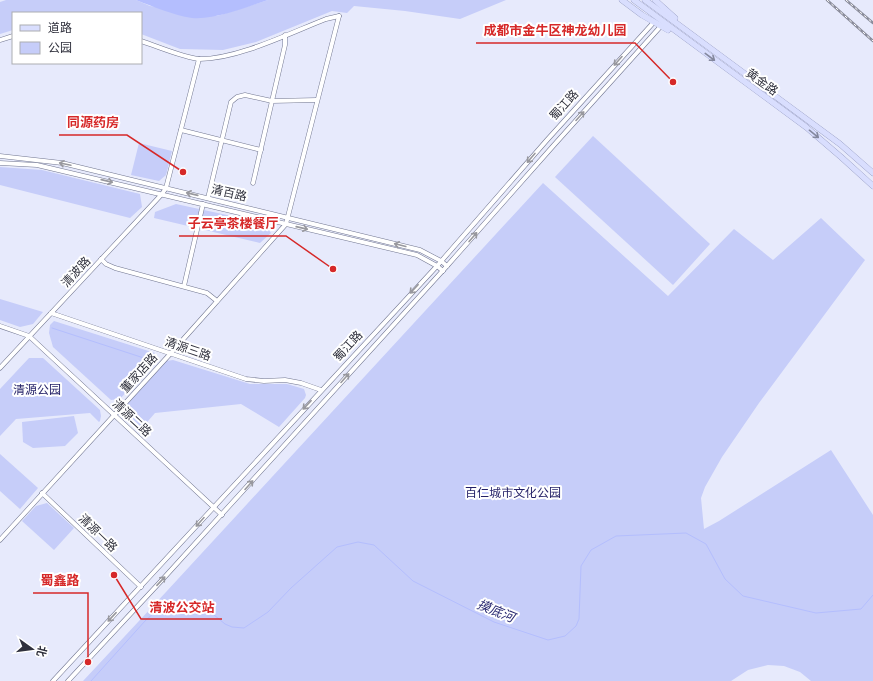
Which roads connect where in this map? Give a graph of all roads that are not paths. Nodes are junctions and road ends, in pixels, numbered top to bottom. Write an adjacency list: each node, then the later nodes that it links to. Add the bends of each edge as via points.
1 (622, 0): 5 (main road)
2 (634, 0): 12 (main road, 黄金路)
3 (645, 0): 9 (main road, 黄金路)
4 (655, 0): 9 (main road)
5 (654, 22): 6 (main road); 31 (street, 蜀江路, one-way to 31)
6 (661, 26): 12 (main road); 33 (street, 蜀江路, one-way to 6)
7 (12, 36): 10 (street)
8 (284, 36): 13 (street, via 226,56); 14 (street, 董家店路, via 339,16); 15 (street, via 285,45)
9 (694, 36): 21 (main road, 黄金路, via 840,144)
10 (0, 40)
11 (142, 41): 13 (street)
12 (692, 44): 23 (main road, 黄金路, one-way to 23, via 806,127)
13 (199, 59): 16 (street, 清波路)
14 (317, 100): 15 (street); 28 (street, 董家店路)
15 (272, 101): 17 (street, via 237,97 231,102); 18 (street)
16 (181, 130): 17 (street); 24 (street, 清波路)
17 (222, 140): 18 (street); 26 (street)
18 (261, 150): 22 (street)
19 (0, 156): 24 (street, 清百路, one-way to 19, via 62,163)
20 (0, 163): 25 (street, 清百路, one-way to 25, via 37,165)
21 (873, 174)
22 (253, 183)
23 (873, 186)
24 (166, 188): 25 (street, 清波路); 26 (street, 清百路, one-way to 24)
25 (162, 194): 27 (street, 清百路); 30 (street, 清波路)
26 (208, 198): 28 (street, 清百路)
27 (203, 204): 29 (street, 清百路); 35 (street)
28 (288, 217): 29 (street, 董家店路); 31 (street, 清百路, one-way to 28, via 420,250)
29 (286, 224): 32 (street, 清百路, one-way to 32, via 417,255); 36 (street, 董家店路)
30 (101, 259): 35 (street, via 115,268); 37 (street, 清波路)
31 (441, 261): 32 (street, 蜀江路); 33 (street, 清百路)
32 (437, 266): 34 (street, 清百路); 42 (street, 蜀江路, one-way to 42)
33 (447, 266): 34 (street, 蜀江路)
34 (443, 271): 46 (street, 蜀江路, one-way to 34)
35 (184, 286): 36 (street, via 207,293)
36 (217, 301): 40 (street, 董家店路)
37 (51, 313): 39 (street, 清波路); 40 (street, 清源三路)
38 (0, 326): 39 (street)
39 (29, 336): 41 (street, 清波路); 43 (street, 清源二路)
40 (171, 353): 42 (street, 清源三路, via 246,379 285,380); 43 (street, 董家店路)
41 (0, 368)
42 (321, 390): 45 (street, 蜀江路, one-way to 45)
43 (114, 415): 44 (street, 董家店路); 45 (street, 清源二路)
44 (42, 493): 47 (street, 董家店路); 48 (street, 清源一路)
45 (213, 507): 46 (street, 清源二路); 48 (street, 蜀江路, one-way to 48)
46 (222, 515): 50 (street, 蜀江路, one-way to 46)
47 (0, 540)
48 (141, 587): 49 (street, 蜀江路, one-way to 49)
49 (53, 681)
50 (68, 681)

